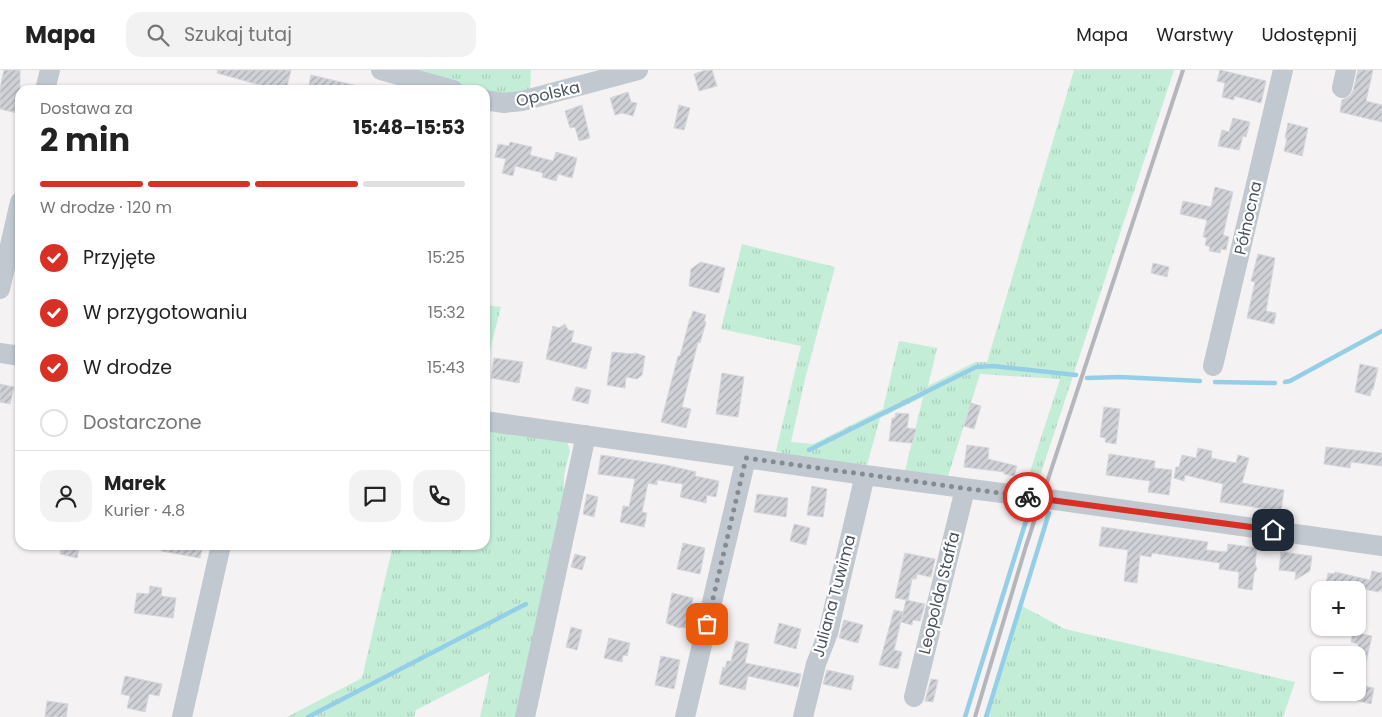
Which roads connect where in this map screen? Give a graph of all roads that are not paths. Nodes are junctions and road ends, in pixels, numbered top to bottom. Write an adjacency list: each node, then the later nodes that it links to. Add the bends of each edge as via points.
1 (50, 70): 5 (street)
2 (381, 70): 6 (street)
3 (638, 70): 7 (street, Opolska, via 528,100 504,103)
4 (1283, 70): 12 (street, Północna)
5 (46, 85)
6 (435, 85)
7 (490, 101)
8 (12, 211): 9 (street)
9 (0, 289)
10 (0, 353): 11 (street)
11 (15, 355)
12 (1213, 366)
13 (490, 422): 14 (street)
14 (586, 435): 15 (street); 22 (street)
15 (746, 458): 16 (street); 23 (street)
16 (865, 475): 17 (street); 24 (street, Juliana Tuwima, via 828,633 816,664)
17 (965, 489): 18 (street); 20 (street, Leopolda Staffa)
18 (1382, 546)
19 (221, 550): 21 (street)
20 (914, 697)
21 (182, 717)
22 (525, 717)
23 (685, 717)
24 (803, 717)

